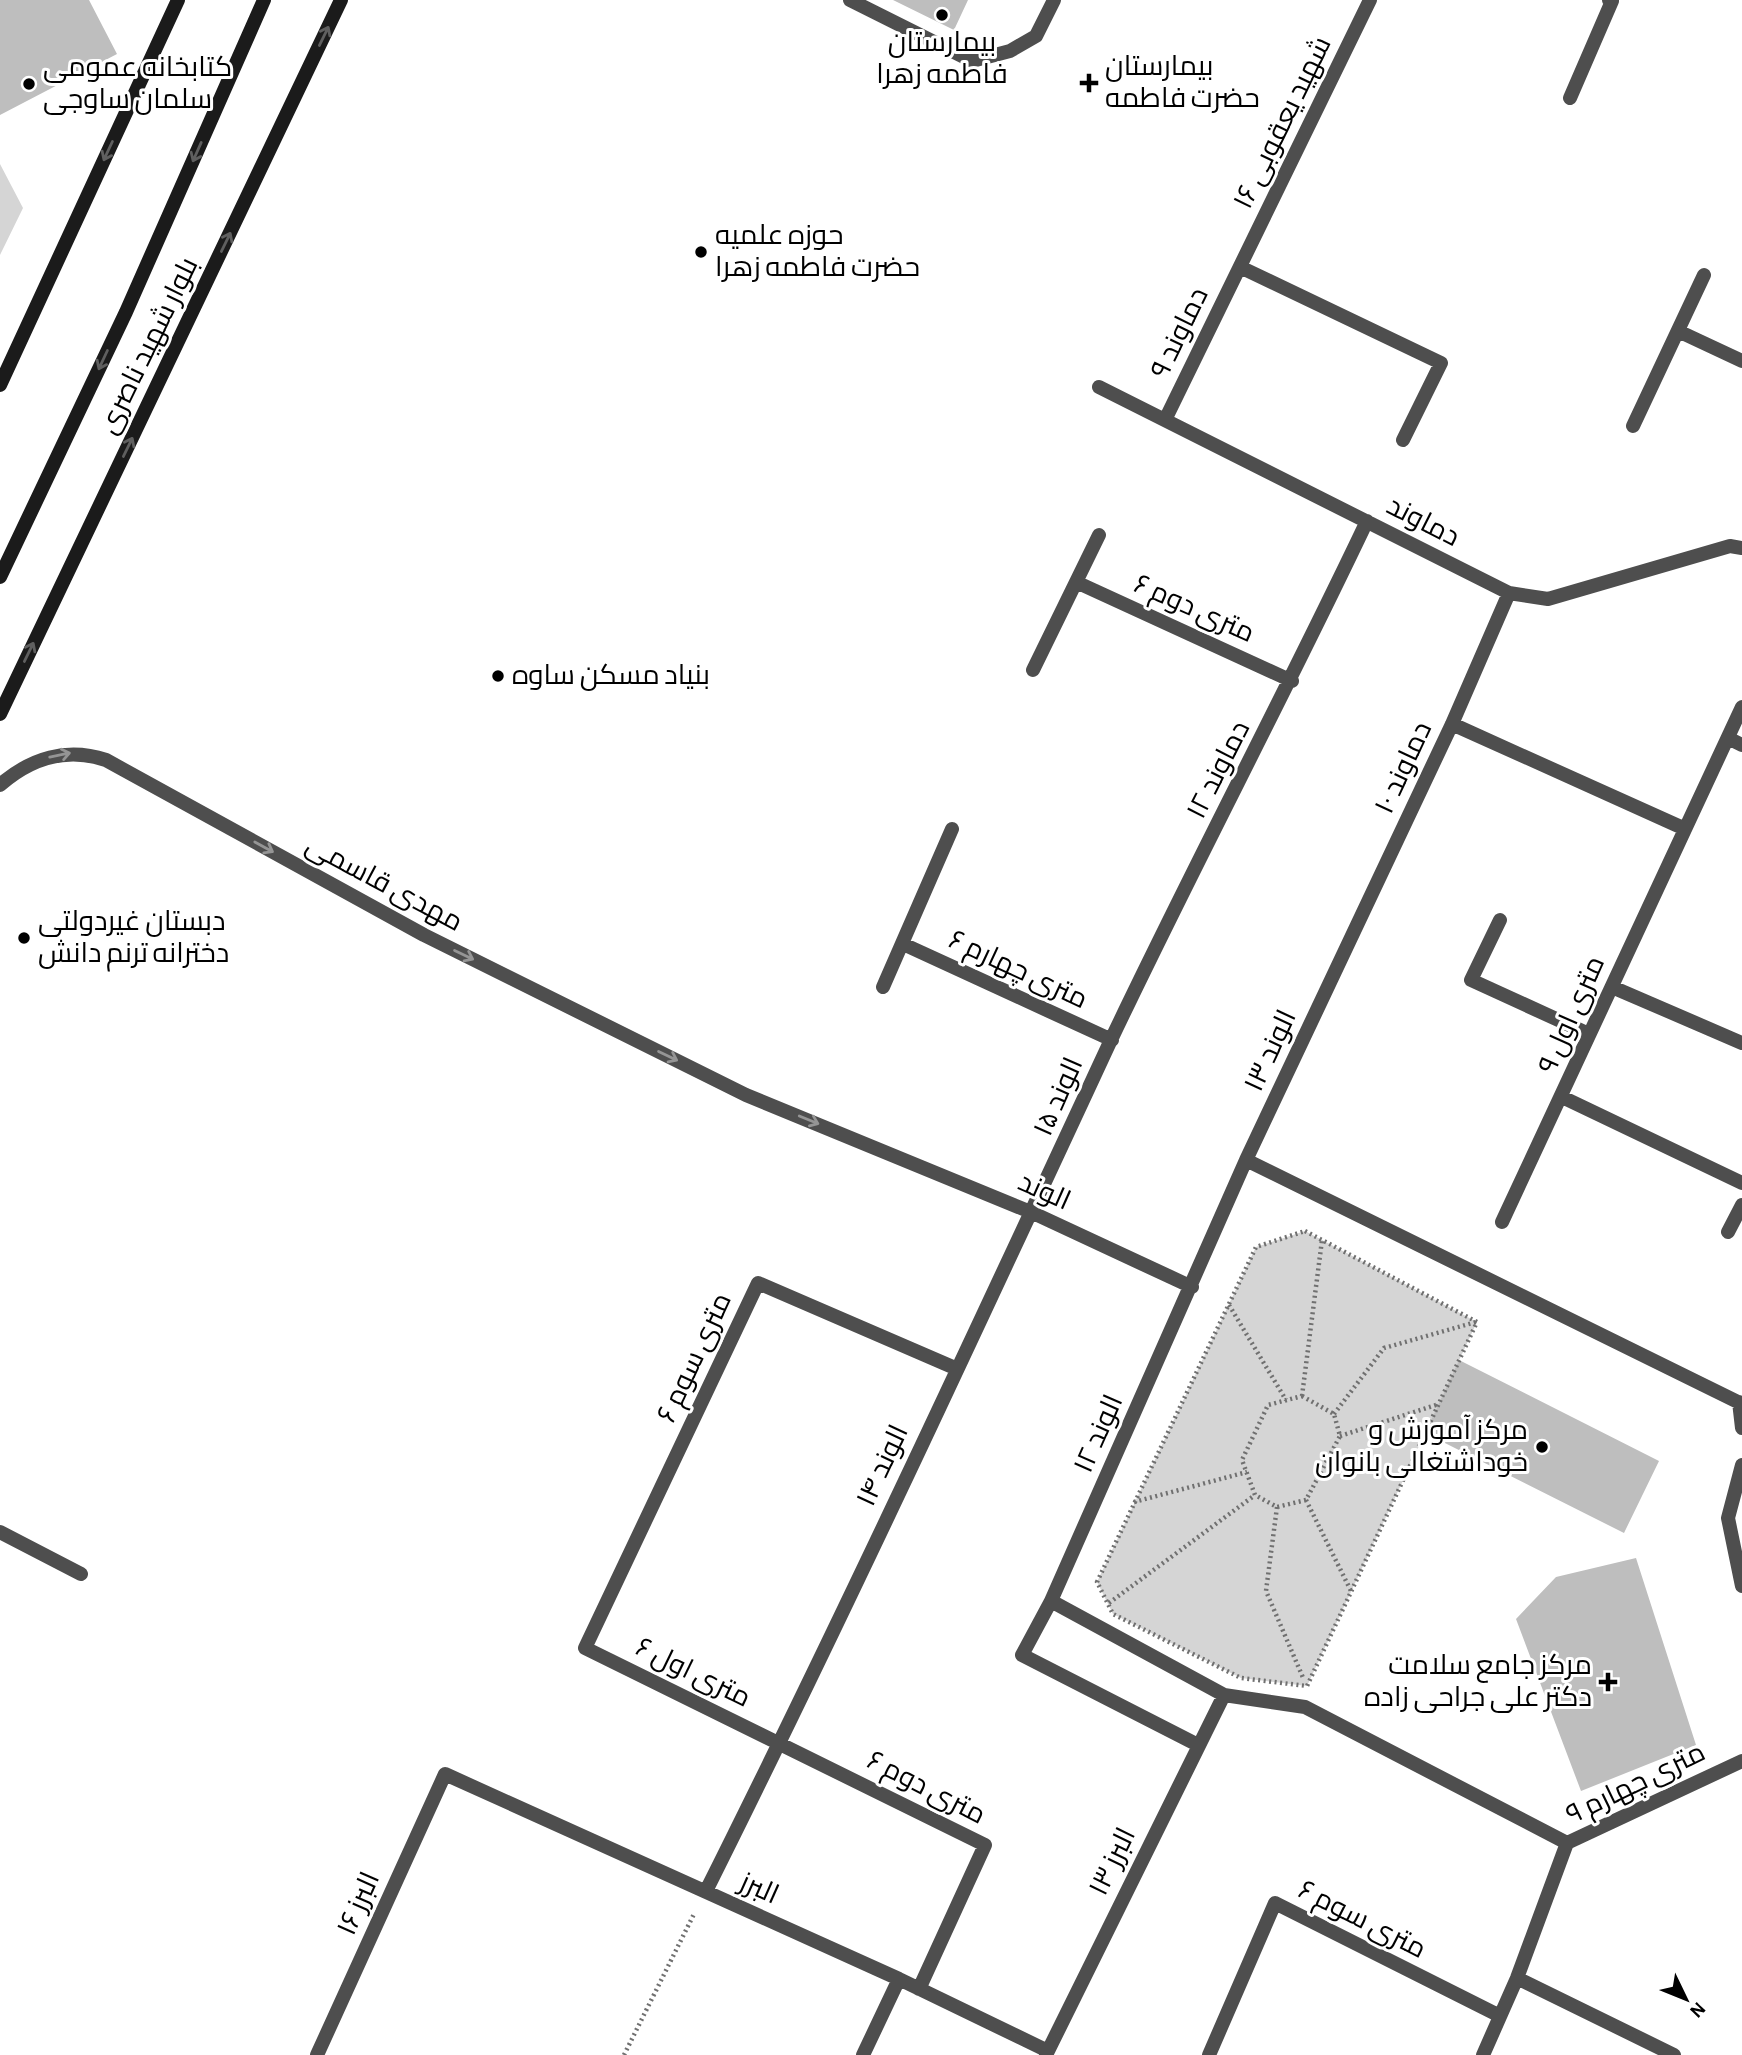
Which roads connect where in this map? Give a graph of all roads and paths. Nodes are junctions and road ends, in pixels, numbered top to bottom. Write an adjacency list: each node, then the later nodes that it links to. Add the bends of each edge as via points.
1 (178, 0): 13 (main road, one-way to 13)
2 (264, 0): 21 (main road, بلوار شهید ناصری, one-way to 21, via 126,312)
3 (341, 0): 27 (main road, بلوار شهید ناصری, one-way to 3)
4 (850, 0): 5 (street, via 972,61 1010,51 1036,36)
5 (1054, 0)
6 (1370, 0): 9 (street, شهید یعقوبی ۱۶)
7 (1609, 0): 8 (street)
8 (1570, 98)
9 (1240, 267): 15 (street, دماوند ۹); 17 (street, via 1441,363)
10 (1703, 275): 11 (street)
11 (1678, 331): 12 (street); 16 (street)
12 (1742, 360)
13 (0, 385)
14 (1099, 387): 15 (street, دماوند)
15 (1165, 420): 18 (street, دماوند)
16 (1633, 426)
17 (1403, 440)
18 (1367, 521): 23 (street, دماوند); 25 (street, دماوند ۱۲)
19 (1099, 536): 22 (street)
20 (1742, 548): 23 (street, دماوند, via 1730,546 1548,599)
21 (0, 577)
22 (1076, 582): 24 (street); 25 (street, ۶ متری دوم)
23 (1508, 593): 28 (street, دماوند ۱۰)
24 (1033, 670)
25 (1292, 681): 40 (street, دماوند ۱۲)
26 (1742, 707): 29 (street, ۹ متری اول)
27 (0, 714)
28 (1452, 724): 32 (street); 36 (street, دماوند ۱۰)
29 (1728, 738): 30 (street); 32 (street, ۹ متری اول)
30 (1742, 745)
31 (0, 785): 42 (street, مهدی قاسمی, one-way to 42, via 56,754 82,752 106,760 424,935)
32 (1683, 828): 38 (street, ۹ متری اول)
33 (952, 829): 35 (street)
34 (1500, 920): 39 (street, via 1471,981)
35 (903, 944): 37 (street); 40 (street, ۶ متری چهارم)
36 (1339, 963): 44 (street, الوند ۱۳)
37 (883, 987)
38 (1612, 987): 39 (street, ۹ متری اول); 41 (street)
39 (1589, 1034): 43 (street, ۹ متری اول)
40 (1112, 1040): 47 (street, الوند ۱۵)
41 (1742, 1043)
42 (746, 1095): 47 (street, الوند, one-way to 47)
43 (1562, 1097): 45 (street); 48 (street, ۹ متری اول)
44 (1246, 1160): 51 (street); 57 (street)
45 (1742, 1183)
46 (1742, 1205): 49 (street)
47 (1033, 1213): 51 (street, الوند); 54 (street, الوند ۱۴)
48 (1502, 1222)
49 (1728, 1232)
50 (1322, 1240): 52 (path, via 1305,1231 1256,1247); 53 (path); 55 (path)
51 (1192, 1287): 72 (street, الوند ۱۲)
52 (1229, 1305): 56 (path); 66 (path)
53 (1477, 1322): 58 (path); 59 (path, via 1384,1348)
54 (955, 1368): 74 (street, ۶ متری سوم, via 758,1283); 77 (street, الوند ۱۴)
55 (1302, 1396): 56 (path); 59 (path)
56 (1286, 1400): 63 (path, via 1268,1405 1242,1460)
57 (1741, 1403): 60 (street)
58 (1439, 1404): 61 (path); 71 (path)
59 (1334, 1413): 61 (path)
60 (1742, 1428)
61 (1340, 1436): 65 (path)
62 (1742, 1465): 70 (street, via 1728,1518)
63 (1247, 1472): 64 (path); 66 (path)
64 (1255, 1495): 67 (path); 73 (path)
65 (1306, 1500): 67 (path); 71 (path)
66 (1134, 1502): 73 (path, via 1097,1582)
67 (1277, 1507): 75 (path, via 1266,1591)
68 (0, 1532): 69 (street)
69 (81, 1574)
70 (1742, 1586)
71 (1351, 1591): 75 (path)
72 (1051, 1601): 76 (street); 78 (street, الوند ۱۲, via 1022,1656)
73 (1108, 1604): 75 (path, via 1113,1614 1241,1678)
74 (585, 1648): 77 (street, ۶ متری اول)
75 (1307, 1686)
76 (1224, 1695): 78 (street, البرز ۱۳); 81 (street, via 1305,1707)
77 (780, 1742): 82 (street, الوند ۱۴); 85 (street, ۶ متری دوم, via 985,1845)
78 (1198, 1745): 87 (street, البرز ۱۳)
79 (1739, 1760): 81 (street, ۹ متری چهارم)
80 (445, 1774): 82 (street, البرز); 88 (street, البرز ۱۶)
81 (1567, 1843): 83 (street, ۹ متری چهارم)
82 (706, 1891): 84 (street, البرز); 89 (path)
83 (1517, 1978): 86 (street, ۹ متری چهارم); 93 (street)
84 (899, 1979): 85 (street, البرز); 90 (street)
85 (919, 1989): 87 (street, البرز)
86 (1500, 2016): 91 (street, ۶ متری سوم, via 1275,1903); 92 (street, ۹ متری چهارم)
87 (1047, 2053)
88 (317, 2055)
89 (624, 2055)
90 (863, 2055)
91 (1209, 2055)
92 (1483, 2055)
93 (1674, 2055)

